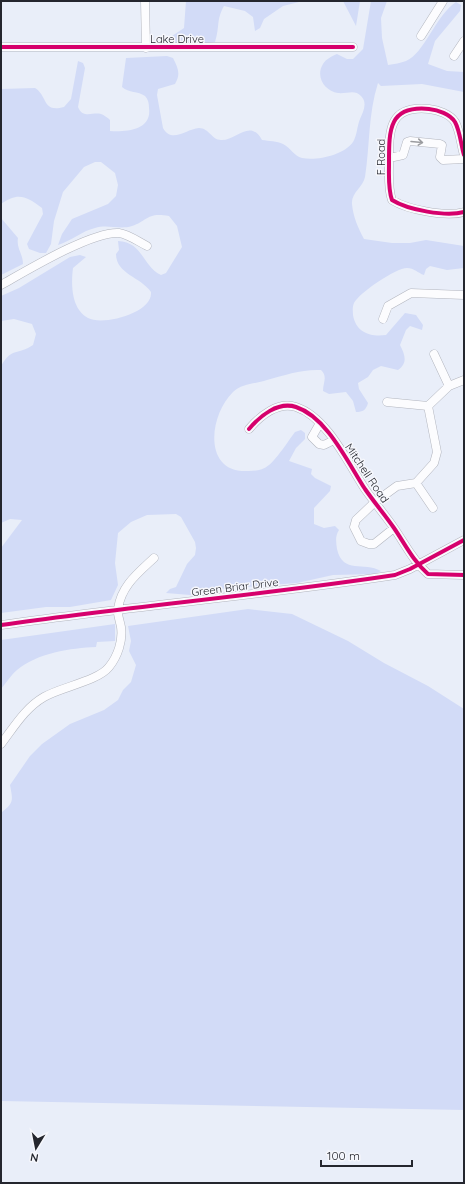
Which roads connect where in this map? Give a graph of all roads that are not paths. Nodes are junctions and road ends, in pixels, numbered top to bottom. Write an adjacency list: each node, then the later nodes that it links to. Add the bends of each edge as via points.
1 (145, 1): 7 (street)
2 (443, 1): 3 (street)
3 (421, 36)
4 (464, 41): 8 (street)
5 (353, 47): 7 (street, Lake Drive)
6 (1, 48): 7 (street, Lake Drive)
7 (146, 48)
8 (454, 56)
9 (464, 155): 10 (street, F Road, via 452,118 443,112 411,108 402,112 392,124 389,134)
10 (389, 158): 11 (street, one-way to 11, via 403,156 407,142 410,141 442,145 440,157 443,160); 12 (street, F Road, via 392,200 402,206 429,211)
11 (464, 159)
12 (464, 212)
13 (147, 246): 14 (street, via 121,233 109,233 76,245)
14 (1, 285)
15 (464, 295): 16 (street, via 411,293 388,306)
16 (383, 319)
17 (434, 354): 19 (street)
18 (464, 380): 19 (street)
19 (449, 386): 21 (street)
20 (387, 402): 21 (street)
21 (428, 406): 25 (street, via 437,452 434,463)
22 (320, 423): 23 (street, Mitchell Road, via 306,412 287,406 264,414); 24 (street, Mitchell Road); 24 (street, via 313,433 315,441 324,445)
23 (249, 429)
24 (334, 440): 26 (street, Mitchell Road)
25 (416, 483): 26 (street, Mitchell Road, via 397,486); 27 (street)
26 (375, 502): 28 (street, Mitchell Road); 28 (street, Mitchell Road, via 356,520 356,532 361,540 374,544)
27 (433, 508)
28 (394, 528): 31 (street, Mitchell Road)
29 (463, 542): 31 (street, Green Briar Drive)
30 (154, 558): 33 (street, via 129,582)
31 (417, 565): 32 (street, via 428,574); 33 (street, Green Briar Drive, via 395,575)
32 (464, 575)
33 (118, 610): 34 (street, Green Briar Drive); 35 (street, via 121,639 110,667 102,674 55,691 36,702 25,711)
34 (1, 625)
35 (1, 744)

